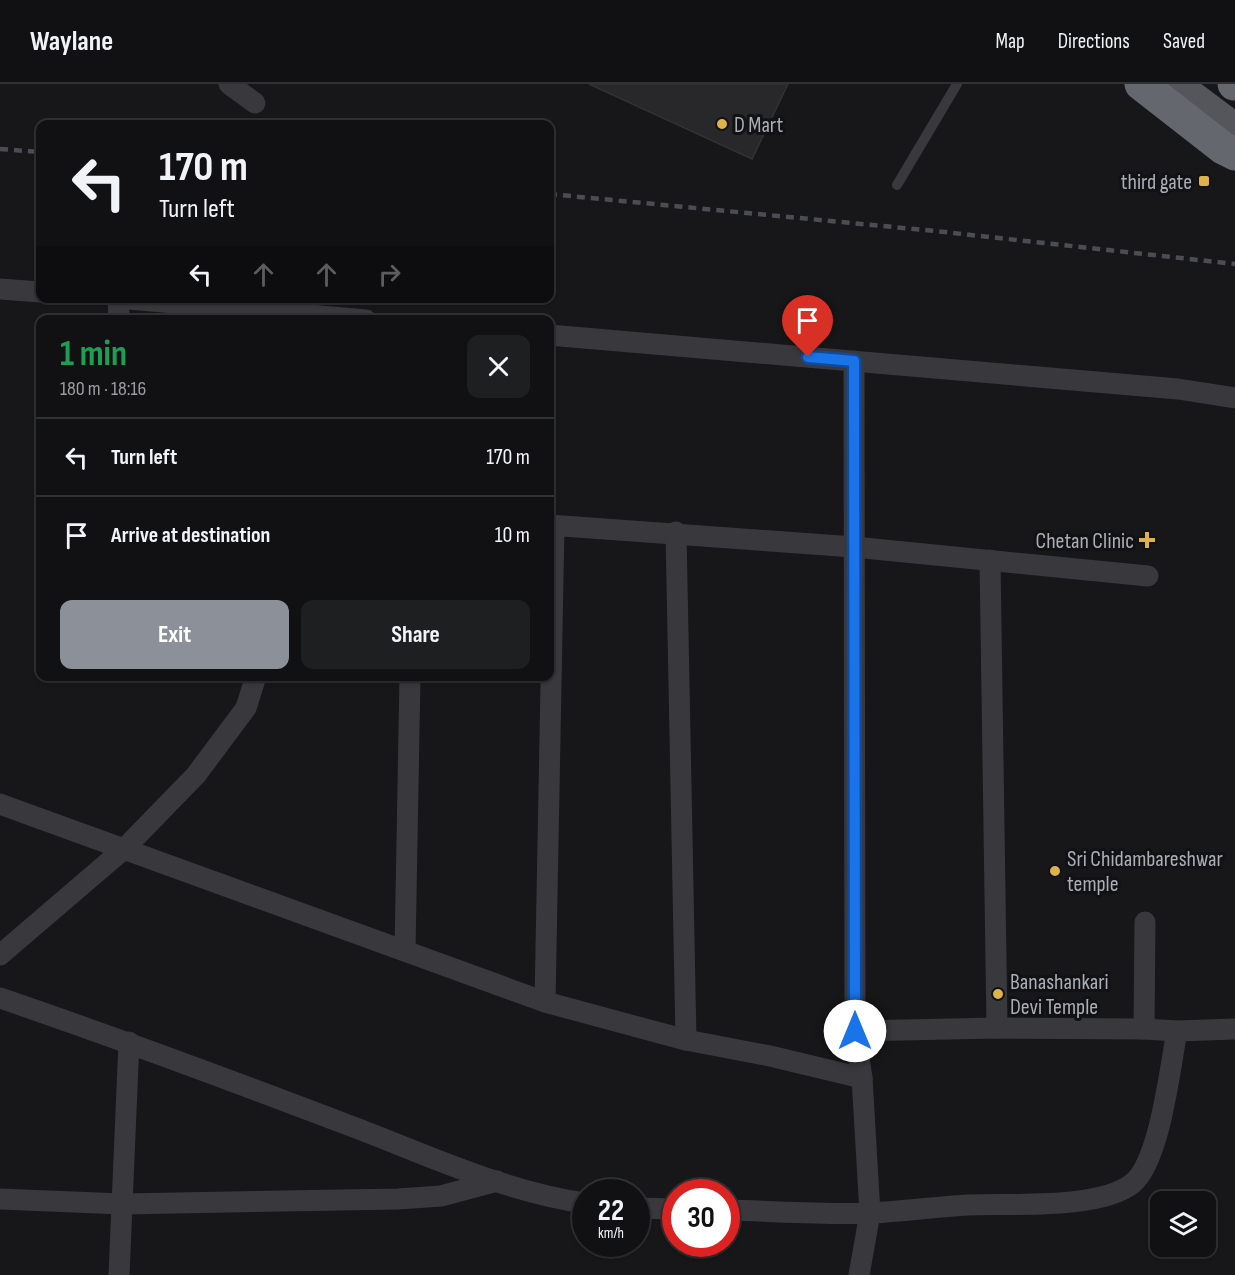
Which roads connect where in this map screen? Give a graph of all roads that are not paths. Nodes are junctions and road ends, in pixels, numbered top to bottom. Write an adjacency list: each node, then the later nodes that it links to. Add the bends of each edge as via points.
1 (229, 84): 5 (street)
2 (957, 84): 8 (lane)
3 (1141, 84): 7 (highway)
4 (1174, 84): 6 (main road)
5 (255, 103)
6 (1235, 130)
7 (1235, 154)
8 (897, 185)
9 (0, 288): 10 (street)
10 (36, 292)
11 (162, 303): 12 (street)
12 (268, 315)
13 (554, 335): 14 (street)
14 (854, 361): 15 (street, via 1178,389); 18 (street)
15 (1235, 398)
16 (554, 525): 17 (street)
17 (676, 532): 18 (street); 36 (street)
18 (854, 547): 19 (street); 34 (street)
19 (990, 560): 20 (street); 31 (street)
20 (1149, 576)
21 (254, 681): 25 (street, via 246,708 196,775)
22 (410, 681): 27 (street)
23 (550, 681): 30 (street)
24 (0, 804): 25 (street)
25 (125, 848): 27 (street); 28 (street)
26 (1145, 922): 32 (street)
27 (405, 951): 30 (street)
28 (0, 955)
29 (0, 998): 37 (street)
30 (545, 1002): 36 (street)
31 (997, 1028): 32 (street); 34 (street)
32 (1144, 1029): 35 (street)
33 (1235, 1029): 35 (street)
34 (855, 1031): 38 (street)
35 (1177, 1031): 44 (street, via 1158,1130 1146,1165 1133,1182 1111,1196)
36 (686, 1040): 38 (street)
37 (129, 1042): 39 (street); 42 (street)
38 (862, 1078): 44 (street)
39 (497, 1181): 41 (street); 42 (street, via 441,1196 398,1199)
40 (0, 1199): 42 (street)
41 (572, 1201)
42 (122, 1204): 45 (street)
43 (740, 1210): 44 (street)
44 (870, 1213): 46 (street)
45 (119, 1275)
46 (860, 1275)

